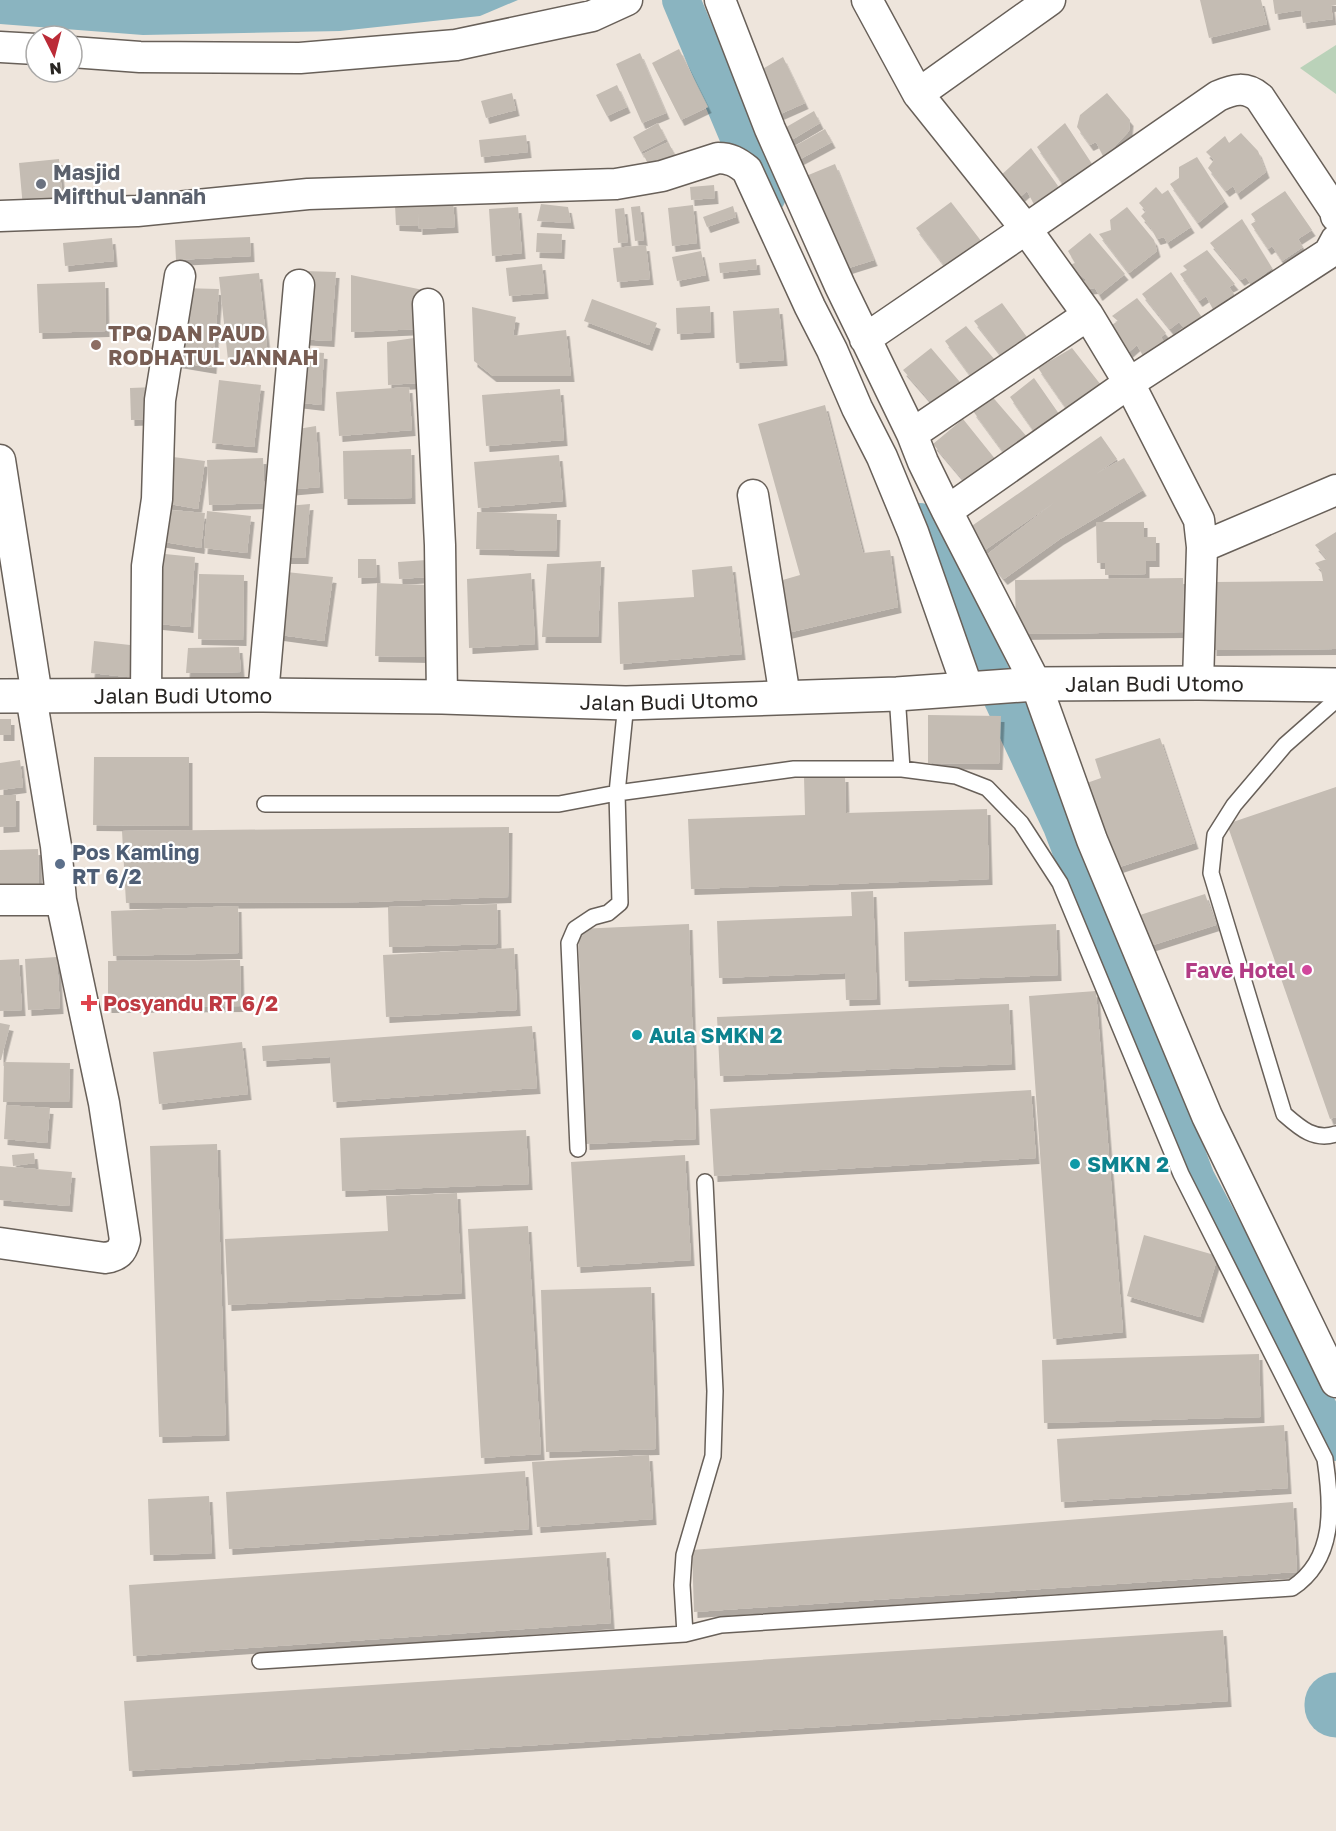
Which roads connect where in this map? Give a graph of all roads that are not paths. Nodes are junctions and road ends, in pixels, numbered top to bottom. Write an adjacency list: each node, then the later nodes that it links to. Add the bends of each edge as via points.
1 (627, 0): 7 (street, via 592,16 445,46 300,58)
2 (720, 0): 17 (street, via 770,129)
3 (867, 0): 8 (street)
4 (1050, 0): 8 (street)
5 (0, 47): 6 (street)
6 (24, 49)
7 (84, 53)
8 (918, 94): 11 (street)
9 (0, 216): 28 (street, via 137,211 308,194 616,184 662,176 718,158 738,163 747,170 882,457)
10 (1336, 216): 11 (street, via 1260,98 1251,91 1235,89 1218,96)
11 (1026, 229): 16 (street); 17 (street)
12 (1336, 240): 18 (street, via 1329,253)
13 (180, 276): 32 (street, via 160,400 157,499 147,566)
14 (299, 285): 30 (street)
15 (428, 304): 33 (street, via 440,545)
16 (1088, 315): 18 (street); 19 (street)
17 (865, 339): 19 (street)
18 (1129, 383): 23 (street); 24 (street, via 1199,520)
19 (912, 434): 23 (street)
20 (0, 460): 31 (street)
21 (1336, 490): 24 (street)
22 (753, 495): 34 (street)
23 (947, 511): 26 (street)
24 (1202, 547): 25 (street)
25 (1198, 683): 26 (main road, Jalan Budi Utomo); 27 (main road, Jalan Budi Utomo)
26 (1028, 685): 28 (main road, Jalan Budi Utomo); 46 (street, via 1207,1116)
27 (1336, 685)
28 (974, 688): 29 (main road, Jalan Budi Utomo)
29 (897, 694): 34 (main road, Jalan Budi Utomo); 37 (lane)
30 (263, 695): 32 (main road, Jalan Budi Utomo); 33 (main road, Jalan Budi Utomo)
31 (23, 696): 32 (main road, Jalan Budi Utomo); 41 (street, via 56,846)
32 (146, 696)
33 (442, 697): 36 (main road, Jalan Budi Utomo)
34 (786, 697): 36 (main road, Jalan Budi Utomo)
35 (1336, 700): 42 (lane, via 1285,745 1234,805 1215,835 1211,873 1284,1114 1303,1131 1324,1138)
36 (626, 703): 38 (lane)
37 (902, 769): 38 (lane, via 794,769); 47 (lane, via 956,776 987,788 1021,823 1060,884 1181,1174 1325,1459 1330,1496 1327,1534 1312,1572 1292,1588 721,1625)
38 (617, 793): 39 (lane, via 559,804); 43 (lane, via 620,903 575,928 569,943)
39 (265, 804)
40 (0, 900): 41 (street)
41 (61, 900): 45 (street, via 104,1103 125,1240 123,1250 105,1258)
42 (1336, 1134)
43 (578, 1149)
44 (705, 1182): 47 (lane, via 716,1390 713,1456 684,1555)
45 (0, 1243)
46 (1336, 1382)
47 (685, 1634): 48 (lane)
48 (260, 1661)

